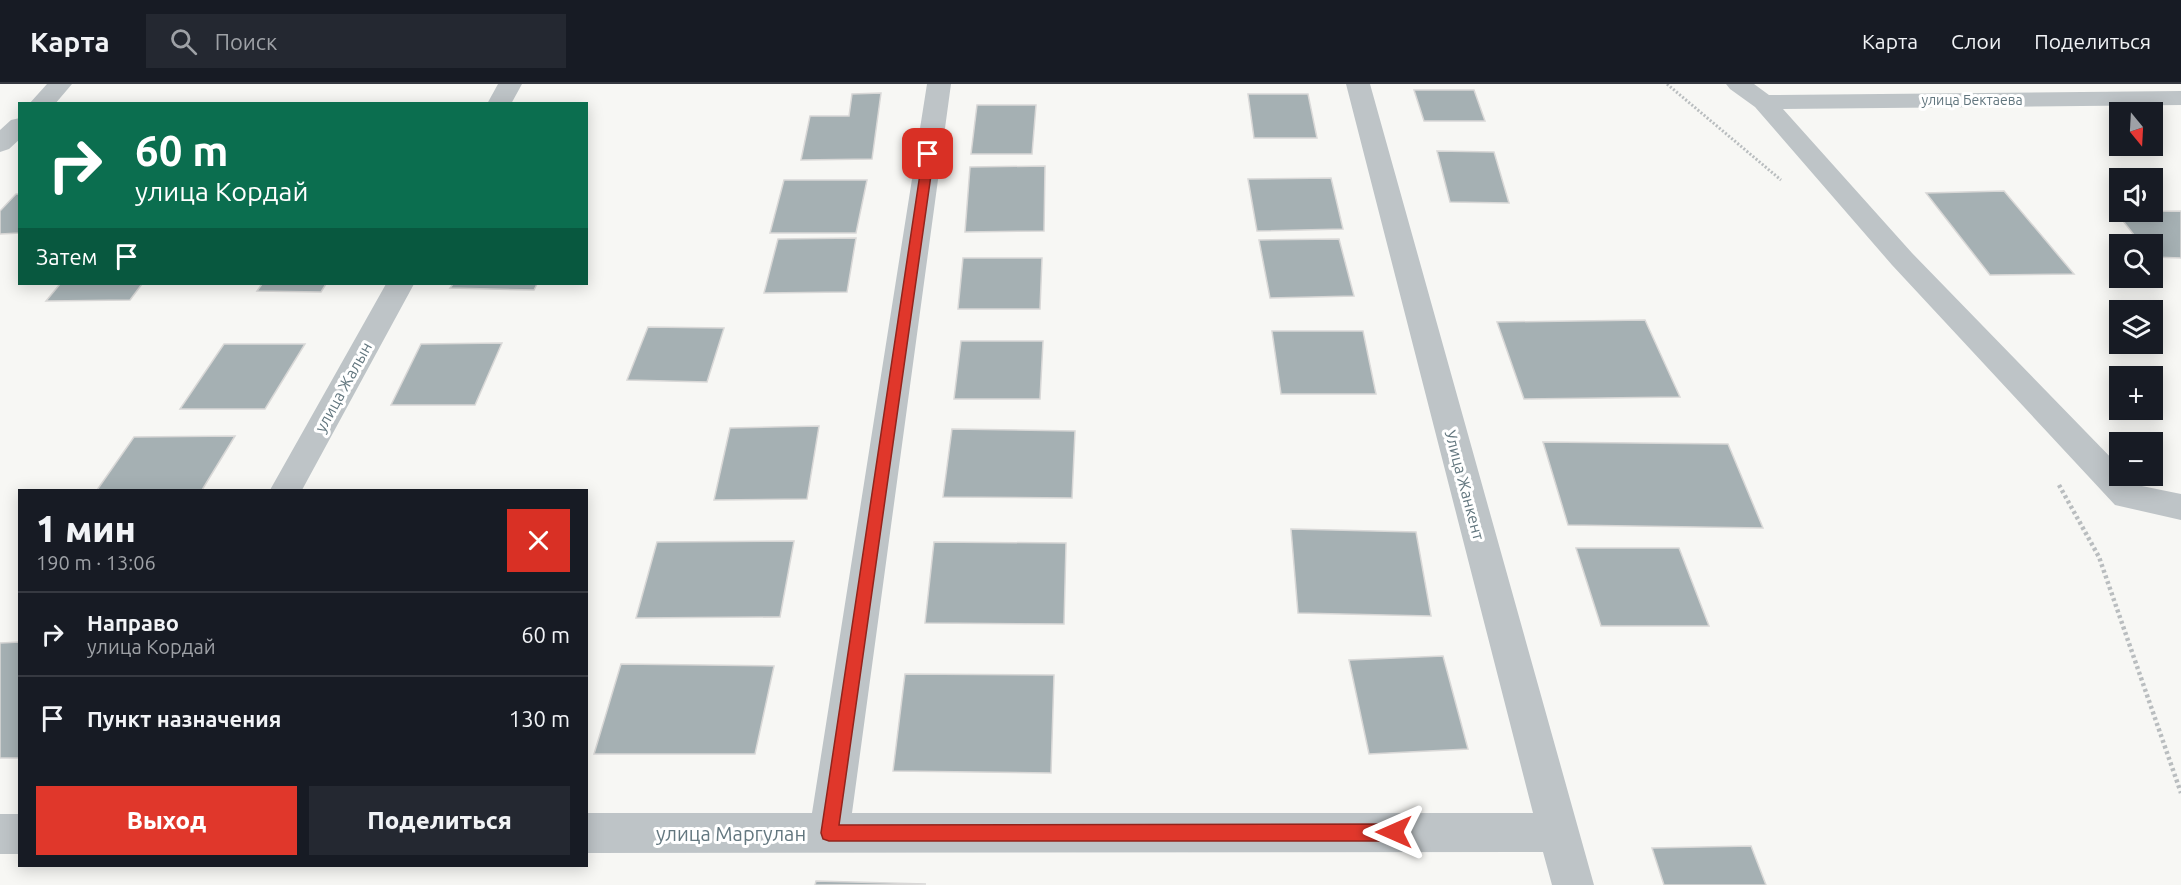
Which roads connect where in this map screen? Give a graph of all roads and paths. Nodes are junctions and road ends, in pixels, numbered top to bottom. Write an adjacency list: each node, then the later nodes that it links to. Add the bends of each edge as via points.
1 (60, 84): 8 (street)
2 (510, 84): 9 (street)
3 (939, 84): 21 (street)
4 (1358, 84): 19 (street, Улица Жанкент)
5 (1667, 84): 13 (path)
6 (1738, 84): 10 (street)
7 (2181, 98): 10 (street, улица Бектаева)
8 (43, 102)
9 (500, 102)
10 (1764, 102): 17 (street, via 1902,259 2127,496)
11 (18, 126): 12 (street)
12 (0, 144)
13 (1788, 186)
14 (399, 285): 16 (street, улица Жалын)
15 (2054, 476): 18 (path, via 2099,557)
16 (287, 489)
17 (2181, 507)
18 (2181, 793)
19 (1559, 832): 21 (street, улица Маргулан); 24 (street, Улица Жанкент)
20 (588, 833): 21 (street, улица Маргулан)
21 (829, 833)
22 (0, 834): 23 (street)
23 (18, 834)
24 (1573, 885)

